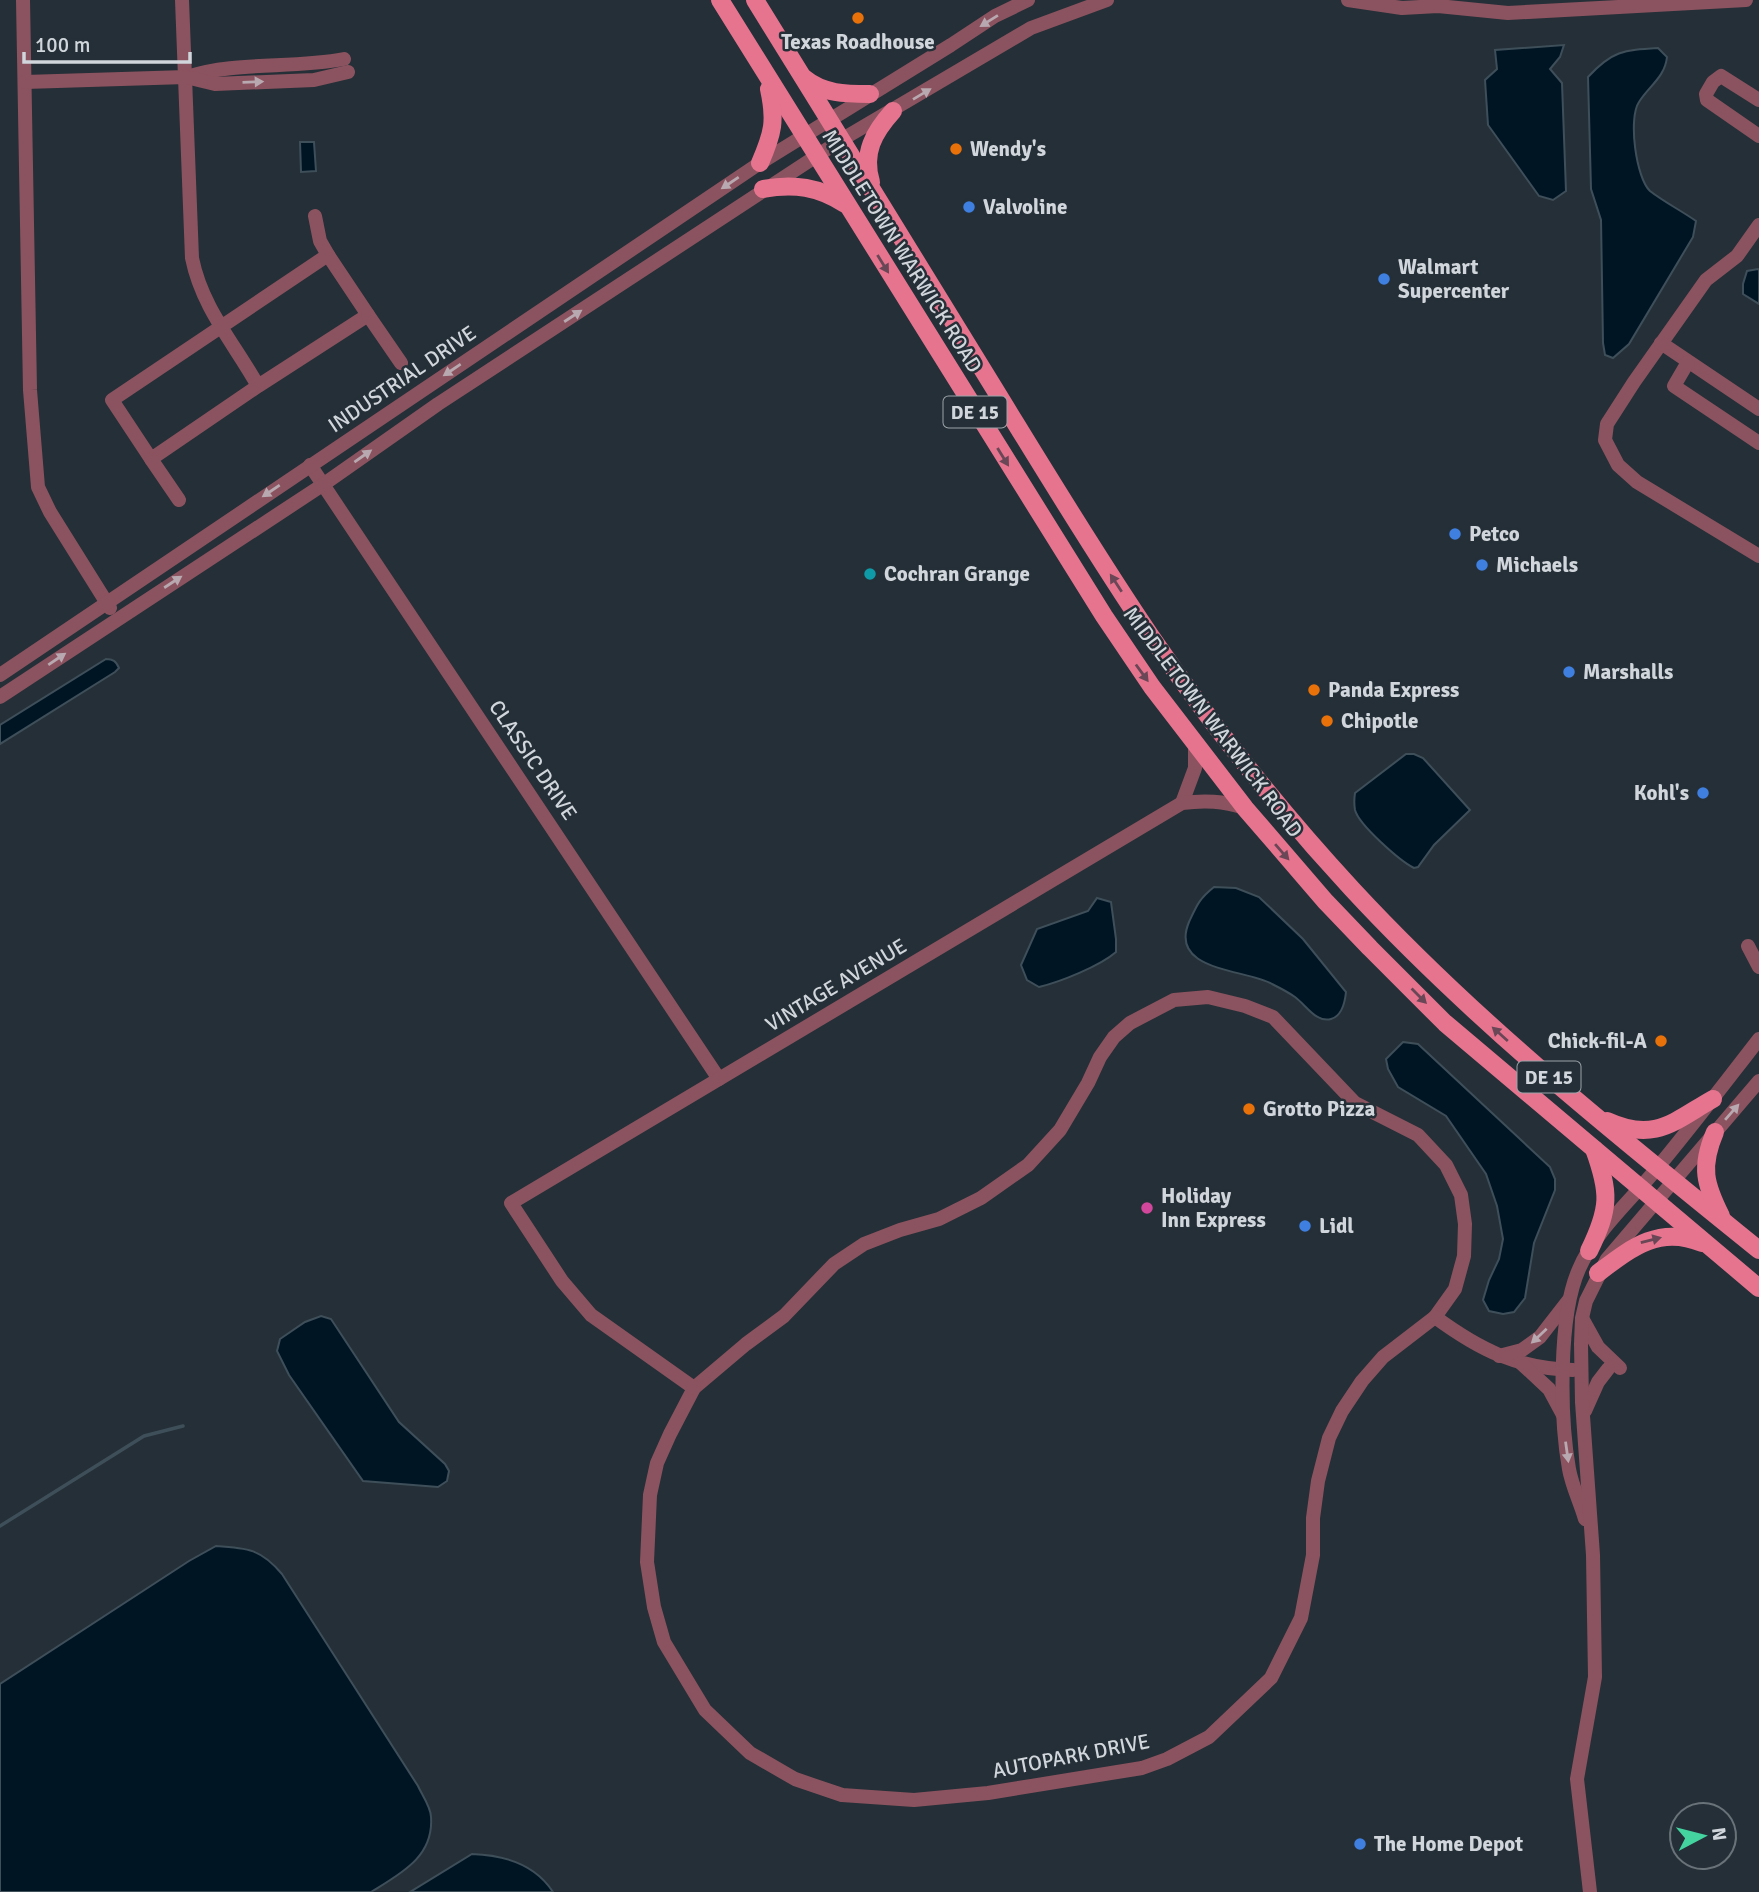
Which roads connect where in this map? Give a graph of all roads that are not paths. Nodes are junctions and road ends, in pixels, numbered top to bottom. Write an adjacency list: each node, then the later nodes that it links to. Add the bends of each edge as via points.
1 (23, 0): 15 (street)
2 (182, 0): 14 (street)
3 (720, 0): 12 (main road, MIDDLETOWN WARWICK ROAD / DE 15)
4 (755, 0): 13 (main road, MIDDLETOWN WARWICK ROAD / DE 15)
5 (1028, 0): 16 (street, INDUSTRIAL DRIVE, one-way to 16)
6 (1107, 0): 18 (street, INDUSTRIAL DRIVE, one-way to 6, via 1031,28)
7 (1348, 0): 10 (street, via 1402,8)
8 (1746, 0): 9 (street)
9 (1680, 2): 10 (street, via 1508,13)
10 (1432, 3)
11 (346, 66): 14 (street, via 314,80 215,84)
12 (766, 75): 20 (main road, MIDDLETOWN WARWICK ROAD / DE 15); 24 (main road, via 774,112)
13 (801, 75): 16 (main road, via 831,92); 19 (main road, MIDDLETOWN WARWICK ROAD / DE 15)
14 (186, 77): 15 (street); 32 (street, via 192,258 197,282)
15 (25, 82): 44 (street, via 30,390 37,487)
16 (870, 94): 19 (street, INDUSTRIAL DRIVE)
17 (1759, 100): 21 (street, via 1721,76 1706,94 1707,100)
18 (893, 111): 22 (street, INDUSTRIAL DRIVE); 26 (main road, via 875,131 869,155 868,174)
19 (829, 120): 20 (street, INDUSTRIAL DRIVE); 22 (main road, MIDDLETOWN WARWICK ROAD / DE 15)
20 (804, 135): 23 (main road, MIDDLETOWN WARWICK ROAD / DE 15); 24 (street, INDUSTRIAL DRIVE)
21 (1759, 136)
22 (841, 140): 23 (street, INDUSTRIAL DRIVE); 26 (main road, MIDDLETOWN WARWICK ROAD / DE 15)
23 (817, 156): 25 (street, INDUSTRIAL DRIVE); 27 (main road, MIDDLETOWN WARWICK ROAD / DE 15)
24 (760, 163): 40 (street, INDUSTRIAL DRIVE, one-way to 40)
25 (763, 189): 27 (main road, via 784,185 811,188); 41 (street, INDUSTRIAL DRIVE, one-way to 25)
26 (875, 195): 57 (main road, MIDDLETOWN WARWICK ROAD / DE 15, one-way to 26, via 1416,955 1352,888 1209,717 1075,520)
27 (848, 206): 48 (main road, MIDDLETOWN WARWICK ROAD / DE 15, one-way to 48, via 1078,578)
28 (315, 216): 30 (street)
29 (1759, 225): 33 (street, via 1737,256 1706,280)
30 (328, 255): 31 (street); 32 (street)
31 (368, 315): 35 (street); 36 (street)
32 (219, 328): 36 (street); 39 (street, via 112,400)
33 (1661, 344): 34 (street); 43 (street, via 1607,424 1605,440 1618,465 1637,482)
34 (1688, 362): 37 (street); 38 (street, via 1674,386)
35 (401, 363)
36 (258, 386): 39 (street)
37 (1759, 409)
38 (1759, 443)
39 (151, 459): 42 (street)
40 (310, 465): 41 (street, CLASSIC DRIVE); 44 (street, INDUSTRIAL DRIVE, one-way to 44)
41 (324, 484): 45 (street, INDUSTRIAL DRIVE, one-way to 41); 54 (street, CLASSIC DRIVE)
42 (179, 500)
43 (1759, 556)
44 (106, 602): 45 (street); 46 (street, INDUSTRIAL DRIVE)
45 (116, 619): 47 (street, INDUSTRIAL DRIVE, one-way to 45)
46 (0, 675)
47 (0, 697)
48 (1195, 743): 49 (street, via 1195,768); 50 (main road, MIDDLETOWN WARWICK ROAD / DE 15)
49 (1182, 803): 50 (street, VINTAGE AVENUE, via 1207,800); 54 (street, VINTAGE AVENUE)
50 (1245, 808): 59 (main road, MIDDLETOWN WARWICK ROAD / DE 15, one-way to 59, via 1326,901 1445,1023)
51 (1759, 960): 52 (street, via 1748,946)
52 (1759, 967)
53 (1759, 1040): 56 (street)
54 (719, 1079): 77 (street, VINTAGE AVENUE, via 511,1203 590,1315)
55 (1759, 1081): 58 (street, one-way to 55)
56 (1713, 1099): 57 (main road, via 1676,1122 1652,1130 1629,1129); 60 (street)
57 (1594, 1115): 60 (main road, MIDDLETOWN WARWICK ROAD / DE 15)
58 (1715, 1132): 61 (street); 64 (main road, via 1706,1176)
59 (1594, 1149): 62 (main road, MIDDLETOWN WARWICK ROAD / DE 15); 66 (main road, via 1606,1199)
60 (1658, 1168): 61 (main road, MIDDLETOWN WARWICK ROAD / DE 15); 62 (street)
61 (1673, 1181): 63 (street); 64 (main road, MIDDLETOWN WARWICK ROAD / DE 15)
62 (1641, 1188): 63 (main road, MIDDLETOWN WARWICK ROAD / DE 15); 66 (street)
63 (1656, 1201): 65 (main road, MIDDLETOWN WARWICK ROAD / DE 15); 68 (street)
64 (1724, 1222): 67 (main road, MIDDLETOWN WARWICK ROAD / DE 15)
65 (1712, 1248): 68 (main road, one-way to 65, via 1648,1240 1675,1237); 69 (main road, MIDDLETOWN WARWICK ROAD / DE 15)
66 (1589, 1251): 70 (street)
67 (1759, 1251)
68 (1598, 1273): 72 (street)
69 (1759, 1288)
70 (1569, 1300): 73 (street, one-way to 73, via 1543,1335 1522,1350); 75 (street)
71 (1435, 1317): 73 (street); 77 (street, AUTOPARK DRIVE, via 1455,1289 1464,1256 1461,1195 1446,1165 1418,1135 1355,1103 1273,1017 1208,997 1174,1000 1130,1023 1114,1037 1059,1130 1028,1165 960,1209 864,1244 834,1264 784,1316); 77 (street, AUTOPARK DRIVE, via 1383,1357 1362,1381 1329,1438 1318,1481 1313,1555 1301,1618 1271,1678 1209,1737 1167,1759 1142,1768 988,1793 914,1800 842,1795 795,1779 750,1753 705,1710 664,1642 647,1562 650,1495 657,1463)
72 (1583, 1318): 76 (street); 78 (street, via 1614,1369 1598,1382)
73 (1498, 1356): 74 (street)
74 (1520, 1362): 75 (street); 79 (street, via 1549,1389)
75 (1564, 1369): 76 (street); 79 (street)
76 (1581, 1370): 78 (street)
77 (694, 1388)
78 (1583, 1415): 80 (street)
79 (1564, 1417): 80 (street, one-way to 80, via 1569,1471)
80 (1593, 1555): 81 (street, via 1595,1677 1577,1779)
81 (1590, 1892)

